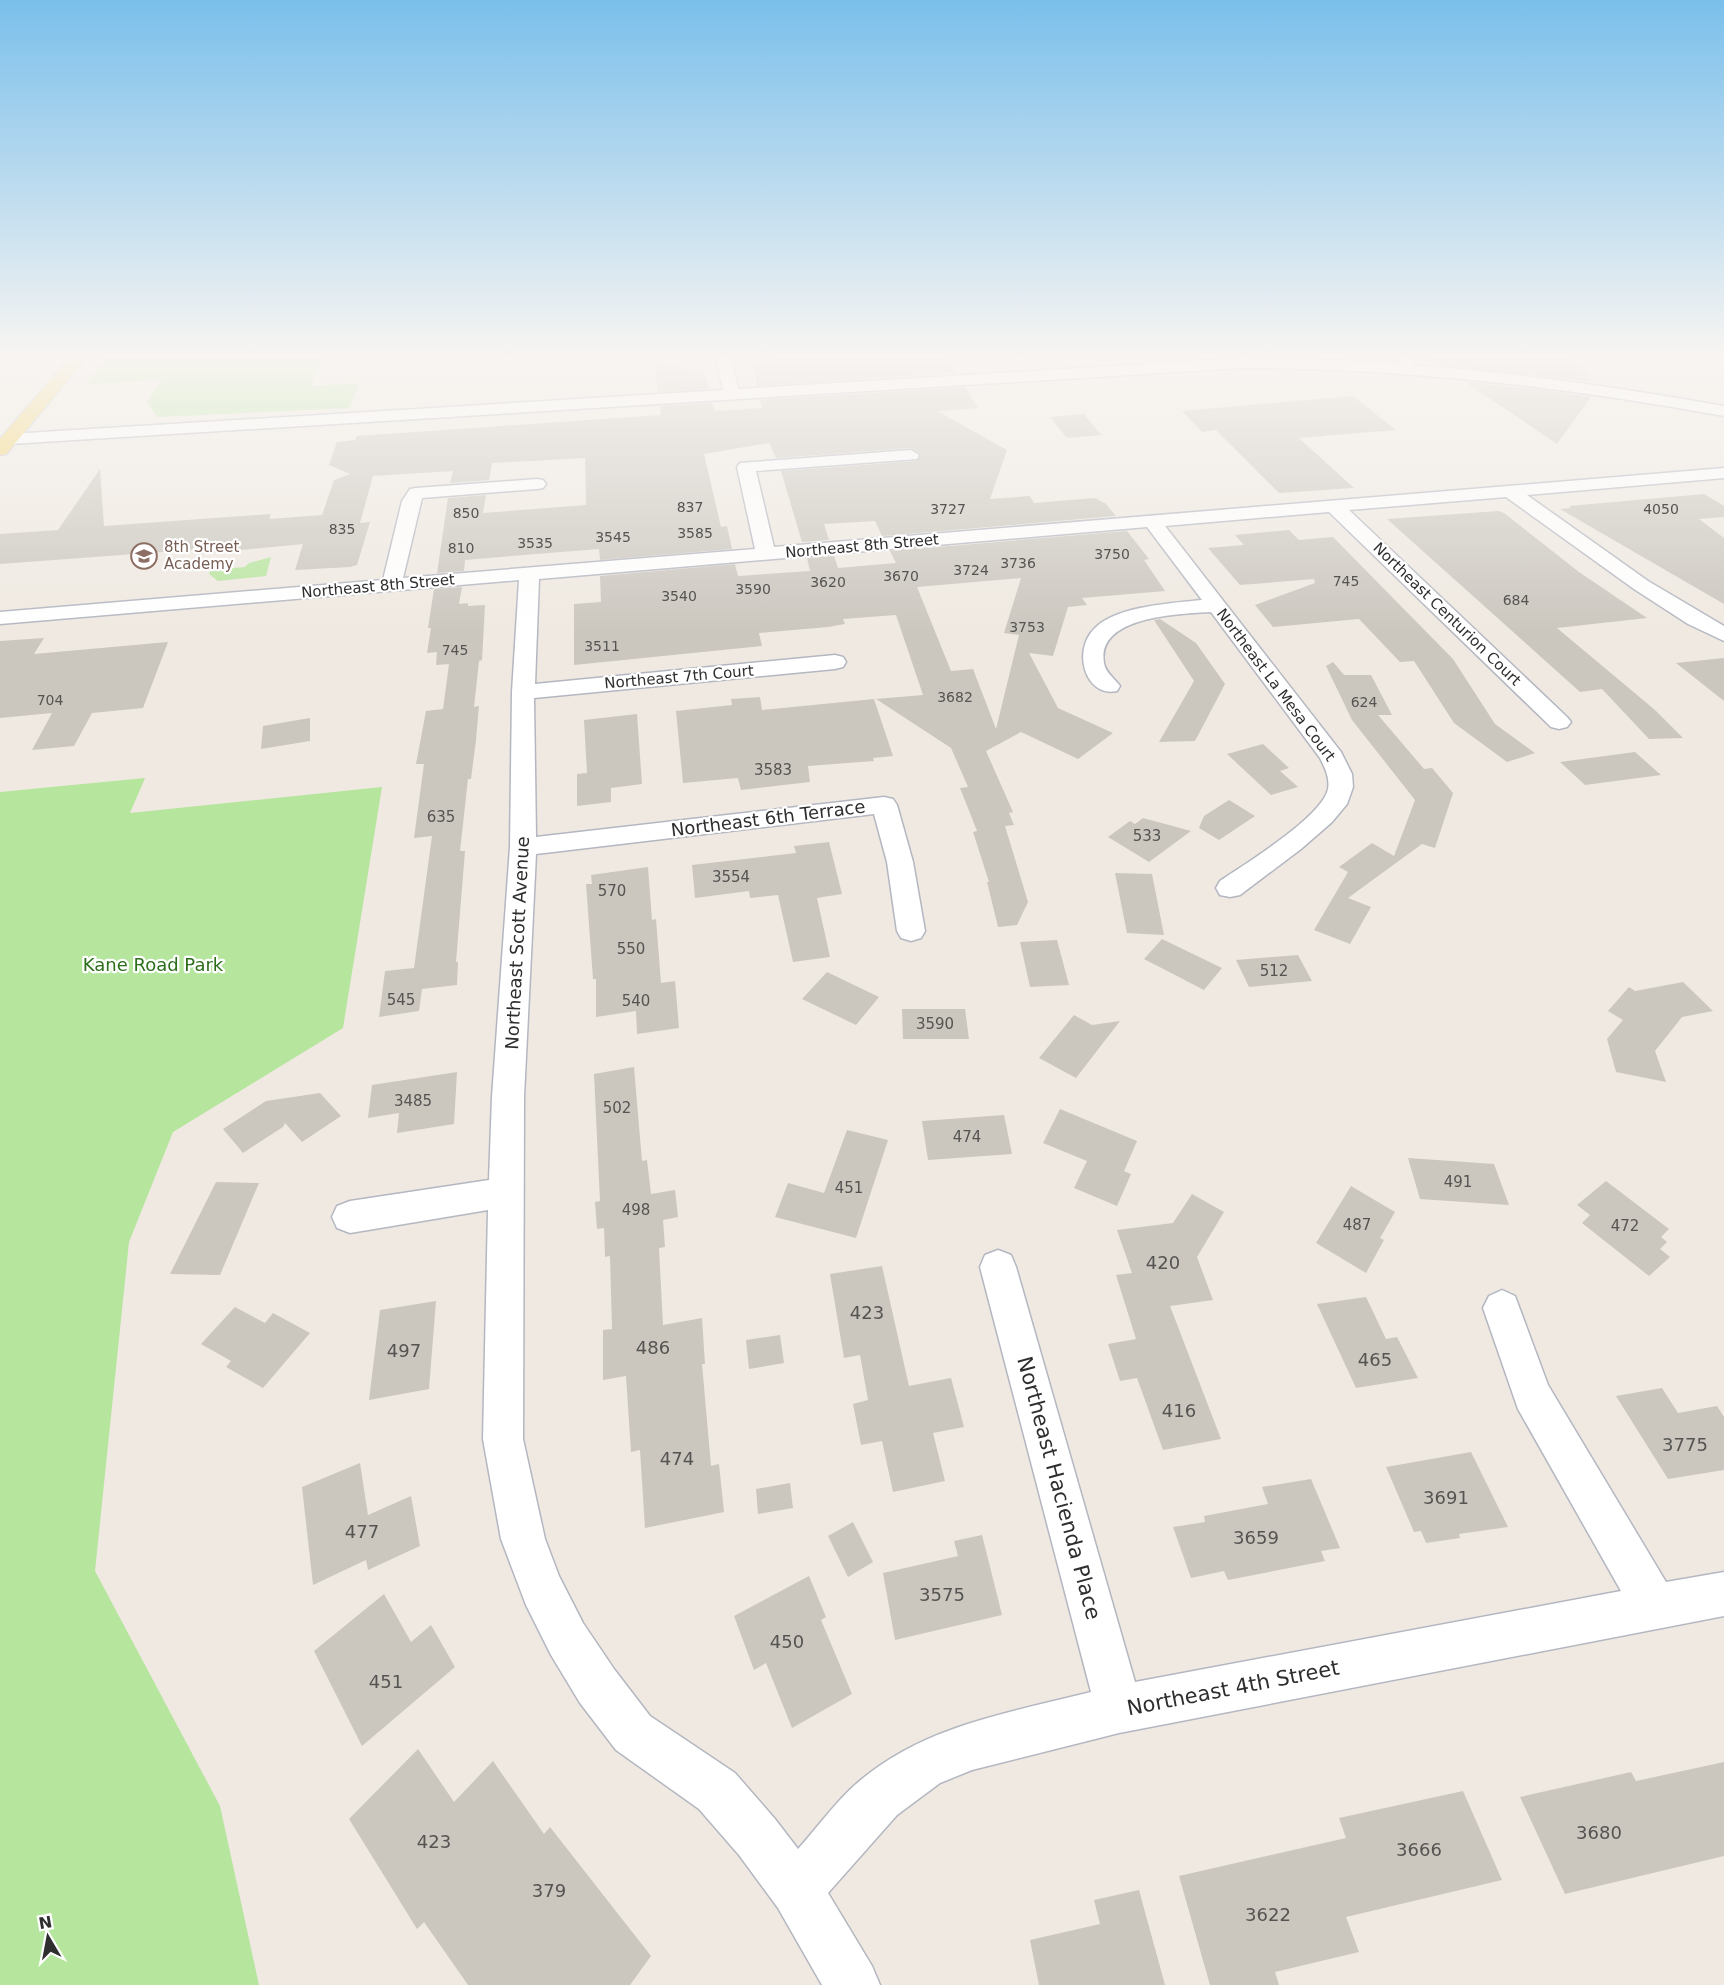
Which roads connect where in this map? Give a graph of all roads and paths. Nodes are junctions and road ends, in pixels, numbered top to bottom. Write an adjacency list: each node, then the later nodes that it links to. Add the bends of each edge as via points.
1 (911, 455): 7 (street, via 746,467)
2 (1724, 473): 4 (street, Northeast 8th Street)
3 (537, 484): 9 (street, via 416,493)
4 (1510, 491): 5 (street, Northeast 8th Street); 12 (street, via 1600,560)
5 (1334, 506): 6 (street, Northeast 8th Street); 16 (street, Northeast Centurion Court)
6 (1152, 521): 7 (street, Northeast 8th Street); 10 (street, Northeast La Mesa Court)
7 (766, 554): 8 (street, Northeast 8th Street)
8 (529, 574): 9 (street, Northeast 8th Street); 15 (street, Northeast Scott Avenue)
9 (392, 585): 11 (street, Northeast 8th Street)
10 (1216, 605): 14 (street, via 1151,612 1110,627 1098,638 1093,651 1093,665); 18 (street, Northeast La Mesa Court, via 1332,757 1340,773 1341,790 1322,820)
11 (0, 618)
12 (1724, 635)
13 (835, 662): 15 (street, Northeast 7th Court)
14 (1109, 686)
15 (523, 692): 17 (street, Northeast Scott Avenue)
16 (1559, 722)
17 (523, 847): 19 (street, Northeast 6th Terrace, via 884,805 900,862); 20 (street, Northeast Scott Avenue)
18 (1230, 888)
19 (911, 931)
20 (506, 1192): 21 (street); 27 (street, Northeast Scott Avenue, via 503,1439 523,1539 534,1569 567,1640 633,1733 717,1791)
21 (350, 1217)
22 (998, 1267): 26 (street, Northeast Hacienda Place)
23 (1502, 1308): 25 (street, via 1532,1395)
24 (1724, 1594): 25 (street, Northeast 4th Street)
25 (1656, 1608): 26 (street, Northeast 4th Street)
26 (1119, 1709): 27 (street, Northeast 4th Street, via 970,1746 923,1766 879,1797)
27 (796, 1890): 28 (street, Northeast Scott Avenue)
28 (853, 1985)

